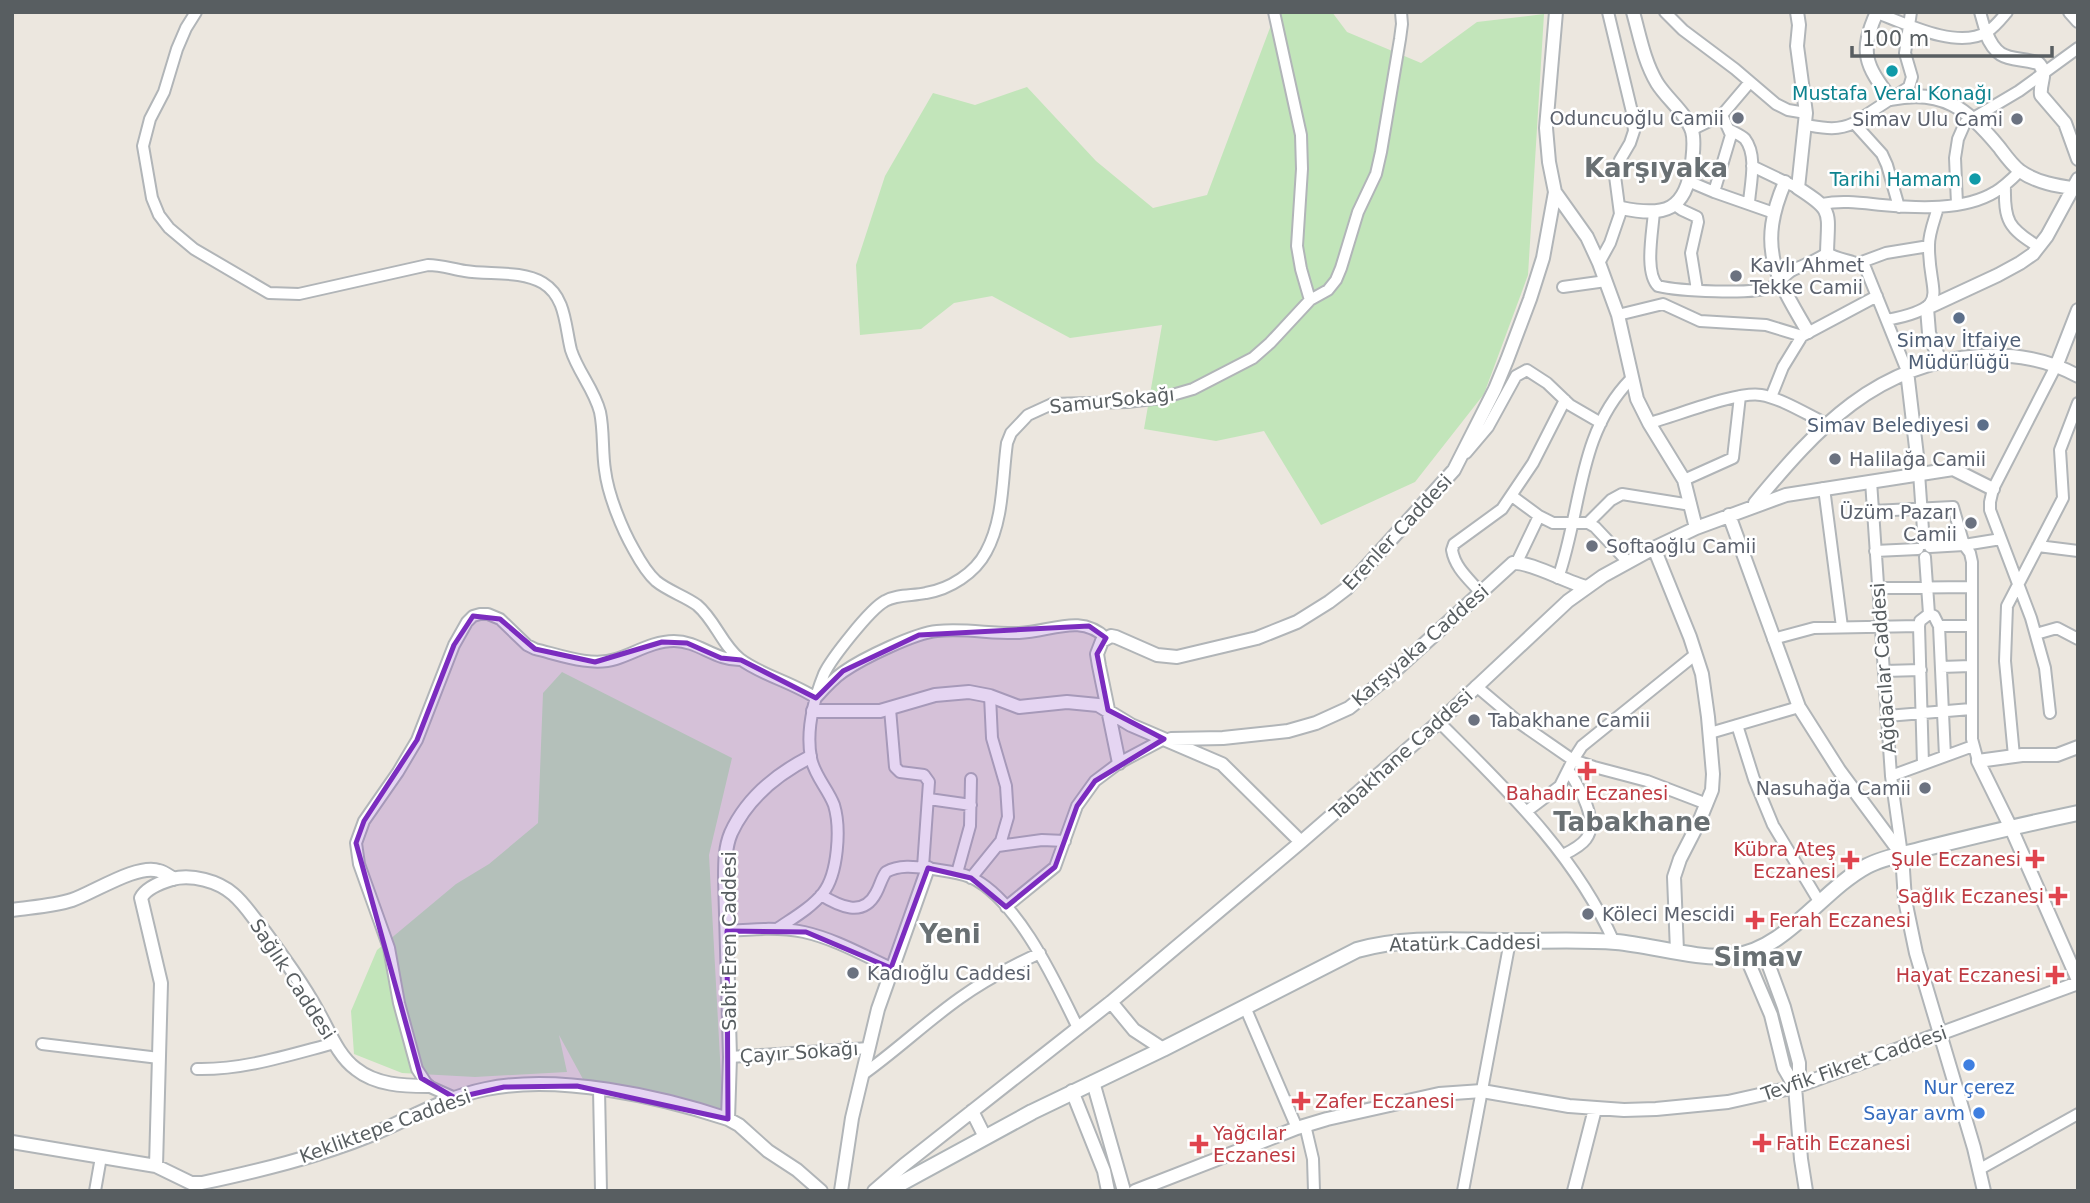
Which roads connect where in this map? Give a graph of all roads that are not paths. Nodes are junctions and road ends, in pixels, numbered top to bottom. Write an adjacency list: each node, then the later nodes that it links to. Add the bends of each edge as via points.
1 (196, 12): 120 (street, via 177,49 143,146 152,198 169,228 194,249 269,293 299,294 428,265 530,278 553,290 578,367 595,396 609,488 634,550 656,580 697,605)
2 (1274, 12): 58 (street, via 1301,135 1297,246)
3 (1401, 12): 58 (street, SamurSokağı, via 1376,174 1336,280)
4 (1556, 12): 36 (street, via 1546,128)
5 (1608, 12): 44 (street, via 1634,123 1615,176)
6 (1633, 12): 26 (street, via 1651,72)
7 (1665, 12): 19 (street)
8 (1797, 12): 23 (street)
9 (1911, 12): 15 (street)
10 (1980, 12): 16 (street)
11 (2007, 12): 16 (street)
12 (2070, 12): 14 (street)
13 (1876, 13): 15 (street); 20 (street, via 1866,41 1867,56)
14 (2078, 21)
15 (1909, 25): 16 (street, via 1951,37); 20 (street, via 1905,53 1912,80)
16 (1986, 33): 18 (street, via 2000,55 2038,63)
17 (2078, 48): 18 (street)
18 (2044, 72): 22 (street); 25 (street, via 2041,95)
19 (1751, 82): 21 (street); 23 (street, via 1782,108)
20 (1891, 99): 22 (street, via 1936,97); 24 (street)
21 (1722, 115): 26 (street); 27 (street)
22 (1972, 118): 30 (street); 40 (street, via 1962,129 1955,158)
23 (1806, 119): 24 (street, via 1836,129); 35 (street)
24 (1854, 123): 42 (street, via 1882,153)
25 (2071, 123): 28 (street)
26 (1691, 130): 31 (street)
27 (1730, 130): 29 (street, via 1745,140); 37 (street)
28 (2078, 159)
29 (1752, 166): 32 (street); 38 (street)
30 (2020, 172): 33 (street); 34 (street, via 2040,181)
31 (1688, 181): 37 (street); 41 (street)
32 (1784, 182): 35 (street); 46 (street)
33 (2006, 185): 40 (street); 48 (street, via 2004,204 2009,222)
34 (2076, 185): 48 (street)
35 (1798, 187): 39 (street)
36 (1555, 192): 50 (street); 77 (street, Erenler Caddesi, via 1531,299)
37 (1714, 192): 38 (street)
38 (1749, 203): 46 (street)
39 (1822, 204): 42 (street); 49 (street, via 1827,216)
40 (1957, 204): 43 (street)
41 (1675, 205): 45 (street); 56 (street, via 1697,217 1691,253)
42 (1899, 207): 43 (street)
43 (1938, 207): 47 (street)
44 (1621, 208): 45 (street); 50 (street)
45 (1654, 211): 54 (street, via 1650,260)
46 (1774, 213): 53 (street, via 1770,247)
47 (1929, 246): 51 (street); 60 (street, via 1934,293)
48 (2039, 247): 60 (street, via 2021,263)
49 (1827, 253): 51 (street); 53 (street)
50 (1599, 263): 52 (street)
51 (1859, 263): 57 (street, via 1868,271)
52 (1606, 281): 55 (street); 62 (street)
53 (1780, 281): 56 (street, via 1758,290); 64 (street)
54 (1658, 286): 56 (street); 59 (street)
55 (1563, 287)
56 (1697, 290)
57 (1877, 296): 63 (street); 64 (street)
58 (1310, 300): 127 (street, SamurSokağı, via 1253,358 1193,389 1127,402 1052,404 1028,415 1007,443 999,515 978,564 942,589 897,597 877,607 830,664)
59 (1668, 306): 62 (street); 64 (street, via 1700,321 1766,325)
60 (1927, 308): 63 (street); 65 (street)
61 (2078, 310): 66 (street)
62 (1618, 315): 69 (street)
63 (1887, 320): 67 (street)
64 (1805, 334): 71 (street, via 1783,367)
65 (1940, 361): 66 (street, via 2006,356); 67 (street)
66 (2057, 365): 68 (street); 82 (street)
67 (1906, 371): 76 (street); 78 (street)
68 (2078, 376)
69 (1631, 379): 74 (street, via 1615,396); 75 (street)
70 (1740, 396): 71 (street); 75 (street); 79 (street, via 1733,458)
71 (1771, 397): 76 (street)
72 (1565, 400): 74 (street); 77 (street, via 1533,372 1521,372); 83 (street)
73 (2077, 405): 95 (street, via 2060,450 2063,498)
74 (1601, 423): 90 (street, via 1582,471)
75 (1649, 423): 79 (street)
76 (1827, 424): 85 (street)
77 (1461, 459): 116 (street, Erenler Caddesi, via 1346,589 1297,622 1257,638 1177,657 1157,655 1116,637)
78 (1919, 473): 80 (street, Tabakhane Caddesi); 82 (street, Tabakhane Caddesi, via 1952,469); 86 (street)
79 (1684, 480): 84 (street)
80 (1871, 481): 81 (street, Tabakhane Caddesi); 87 (street, Ağdacılar Caddesi)
81 (1824, 488): 85 (street, Tabakhane Caddesi); 114 (street)
82 (1993, 489): 93 (street, via 1990,510)
83 (1512, 496): 89 (street); 108 (street, via 1452,550 1461,572)
84 (1691, 505): 91 (street, via 1622,494); 92 (street)
85 (1752, 506): 88 (street, Tabakhane Caddesi)
86 (1922, 507): 87 (street); 94 (street, via 1953,507); 97 (street)
87 (1873, 511): 98 (street, Ağdacılar Caddesi)
88 (1729, 515): 92 (street, Tabakhane Caddesi); 117 (street)
89 (1539, 516): 90 (street, via 1553,523); 100 (street)
90 (1572, 523): 91 (street); 102 (street)
91 (1588, 523): 101 (street)
92 (1696, 528): 96 (street, Tabakhane Caddesi)
93 (2001, 539): 94 (street); 103 (street)
94 (1964, 545): 97 (street); 106 (street, via 1972,557)
95 (2038, 546): 99 (street); 103 (street)
96 (1654, 548): 101 (street, Tabakhane Caddesi); 119 (street)
97 (1924, 549): 98 (street); 105 (street)
98 (1875, 551): 107 (street, Ağdacılar Caddesi)
99 (2078, 551)
100 (1517, 562): 102 (street); 108 (street, Karşıyaka Caddesi)
101 (1628, 562): 104 (street, Tabakhane Caddesi)
102 (1558, 578): 104 (street)
103 (2018, 583): 115 (street); 145 (street, via 2007,606 2005,640)
104 (1586, 587): 125 (street, Tabakhane Caddesi)
105 (1927, 587): 106 (street); 107 (street); 109 (street)
106 (1972, 587): 113 (street)
107 (1878, 588): 110 (street, Ağdacılar Caddesi)
108 (1481, 593): 140 (street, Karşıyaka Caddesi, via 1365,696 1331,717 1288,731)
109 (1929, 614): 111 (street); 112 (street)
110 (1881, 626): 111 (street); 114 (street); 124 (street, Ağdacılar Caddesi)
111 (1919, 626): 123 (street)
112 (1939, 626): 113 (street); 122 (street)
113 (1972, 626): 121 (street)
114 (1842, 627): 117 (street, via 1814,628)
115 (2036, 634): 118 (street, via 2057,628); 135 (street)
116 (1106, 638): 127 (street, via 1097,629 1080,625 1017,633 934,631 843,671); 131 (street, via 1097,654)
117 (1773, 639): 128 (street)
118 (2078, 639)
119 (1696, 654): 139 (street); 149 (street, via 1600,730 1582,746)
120 (741, 660): 127 (street); 194 (street, via 720,658 674,641 595,662 535,649 488,614 467,622 417,740 364,821 356,843 388,948 417,1069)
121 (1971, 666): 122 (street); 130 (street)
122 (1941, 667): 133 (street)
123 (1921, 670): 124 (street); 134 (street)
124 (1884, 671): 136 (street, Ağdacılar Caddesi)
125 (1476, 687): 137 (street, Tabakhane Caddesi); 149 (street)
126 (990, 696): 129 (street, via 951,692); 131 (street, via 1019,707 1067,702); 160 (street, via 992,738 1008,805)
127 (816, 698): 132 (street, SamurSokağı)
128 (1799, 707): 138 (street); 162 (street)
129 (890, 709): 132 (street); 152 (street, via 895,767 928,778)
130 (1971, 709): 133 (street); 141 (street)
131 (1108, 710): 140 (street); 147 (street)
132 (813, 711): 144 (street, SamurSokağı)
133 (1943, 711): 134 (street); 143 (street)
134 (1922, 713): 136 (street); 148 (street)
135 (2050, 713)
136 (1887, 716): 150 (street, Ağdacılar Caddesi)
137 (1439, 722): 155 (street); 159 (street, Tabakhane Caddesi)
138 (1737, 725): 139 (street); 168 (street, via 1773,825)
139 (1710, 733): 153 (street, via 1713,774)
140 (1164, 739): 147 (street); 159 (street, via 1222,764)
141 (1973, 746): 143 (street); 146 (street)
142 (2078, 747): 145 (street, via 2057,755)
143 (1945, 756): 148 (street)
144 (810, 757): 167 (street, via 836,816 836,854 830,881); 172 (street, Sabit Eren Caddesi, via 763,788 731,834 725,862)
145 (2014, 757): 146 (street)
146 (1978, 761): 157 (street)
147 (1119, 763): 158 (street, via 1094,781 1082,797)
148 (1923, 764): 150 (street)
149 (1571, 765): 153 (street, via 1647,781); 155 (street, via 1560,786); 161 (street, via 1590,825 1584,842)
150 (1891, 776): 162 (street, Ağdacılar Caddesi)
151 (971, 779): 154 (street)
152 (929, 799): 154 (street); 163 (street)
153 (1707, 804): 176 (street, via 1674,877)
154 (971, 805): 164 (street, via 968,837)
155 (1527, 811): 161 (street)
156 (2078, 813): 157 (main road, Atatürk Caddesi)
157 (2011, 828): 162 (main road, Atatürk Caddesi); 180 (street)
158 (1065, 841): 160 (street); 169 (street, via 1051,871)
159 (1301, 842): 181 (street, Tabakhane Caddesi)
160 (998, 846): 165 (street)
161 (1563, 855): 174 (street, via 1596,904)
162 (1902, 855): 168 (main road, Atatürk Caddesi, via 1868,866); 184 (street, via 1909,924)
163 (925, 868): 164 (street); 167 (street, via 892,869 881,879 873,898 855,909); 179 (street)
164 (957, 873): 165 (street)
165 (971, 878): 169 (street)
166 (174, 879): 170 (street, via 147,870 70,901); 185 (street, Sağlık Caddesi, via 203,880 233,893 302,985); 190 (street, Sağlık Caddesi, via 141,898 161,983)
167 (821, 895): 171 (street)
168 (1820, 903): 175 (main road, Atatürk Caddesi)
169 (1006, 907): 177 (street)
170 (12, 910)
171 (777, 929): 172 (street); 179 (street, via 828,939)
172 (727, 930): 189 (street, Sabit Eren Caddesi)
173 (1510, 941): 174 (main road, Atatürk Caddesi); 182 (main road, Atatürk Caddesi, via 1409,940 1375,945 1339,957); 198 (street)
174 (1614, 942): 176 (main road, Atatürk Caddesi)
175 (1762, 947): 178 (main road, Atatürk Caddesi); 195 (street, via 1799,1063)
176 (1677, 951): 178 (main road, Atatürk Caddesi)
177 (1040, 953): 183 (street); 192 (street, via 961,997)
178 (1745, 954): 195 (street, via 1771,1015 1784,1068)
179 (891, 968): 187 (street)
180 (2078, 981): 184 (street, Tevfik Fikret Caddesi)
181 (1111, 1002): 183 (street, Tabakhane Caddesi); 188 (street, via 1134,1030)
182 (1245, 1007): 188 (main road, Atatürk Caddesi); 204 (street)
183 (1078, 1028): 201 (street, Tabakhane Caddesi)
184 (1940, 1034): 195 (street, Tevfik Fikret Caddesi); 209 (street)
185 (335, 1042): 191 (street, via 258,1063); 194 (street, Sağlık Caddesi, via 355,1069 368,1077 404,1086)
186 (42, 1044): 190 (street)
187 (869, 1048): 189 (street, Çayır Sokağı); 192 (street)
188 (1163, 1049): 193 (main road, Atatürk Caddesi)
189 (730, 1057): 203 (street, Sabit Eren Caddesi)
190 (159, 1058): 208 (street)
191 (197, 1069)
192 (862, 1075): 215 (street)
193 (1093, 1082): 197 (main road, Atatürk Caddesi); 220 (street)
194 (428, 1086): 199 (street)
195 (1795, 1087): 200 (street, Tevfik Fikret Caddesi, via 1728,1102); 225 (street)
196 (600, 1089): 199 (street, Kekliktepe Caddesi, via 530,1084); 203 (street, Kekliktepe Caddesi); 213 (street)
197 (1073, 1091): 205 (main road, Atatürk Caddesi); 219 (street)
198 (1482, 1091): 200 (street, Tevfik Fikret Caddesi); 204 (street, Tevfik Fikret Caddesi, via 1439,1094); 223 (street)
199 (455, 1098): 211 (street, Kekliktepe Caddesi, via 318,1153)
200 (1595, 1109): 224 (street)
201 (972, 1111): 205 (street); 216 (street, Tabakhane Caddesi)
202 (2078, 1114): 209 (street)
203 (728, 1119): 214 (street, Kekliktepe Caddesi)
204 (1301, 1127): 221 (street, Tevfik Fikret Caddesi); 222 (street, via 1313,1159)
205 (985, 1137): 210 (main road, Atatürk Caddesi)
206 (12, 1142): 207 (street, Kekliktepe Caddesi)
207 (102, 1157): 208 (street, Kekliktepe Caddesi); 212 (street)
208 (156, 1166): 211 (street, Kekliktepe Caddesi)
209 (1980, 1169): 226 (street)
210 (914, 1177): 217 (main road, Atatürk Caddesi); 218 (street)
211 (192, 1187)
212 (95, 1191)
213 (601, 1191)
214 (821, 1191)
215 (841, 1191)
216 (874, 1191)
217 (887, 1191)
218 (905, 1191)
219 (1108, 1191)
220 (1124, 1191)
221 (1135, 1191)
222 (1314, 1191)
223 (1463, 1191)
224 (1574, 1191)
225 (1806, 1191)
226 (1984, 1191)

